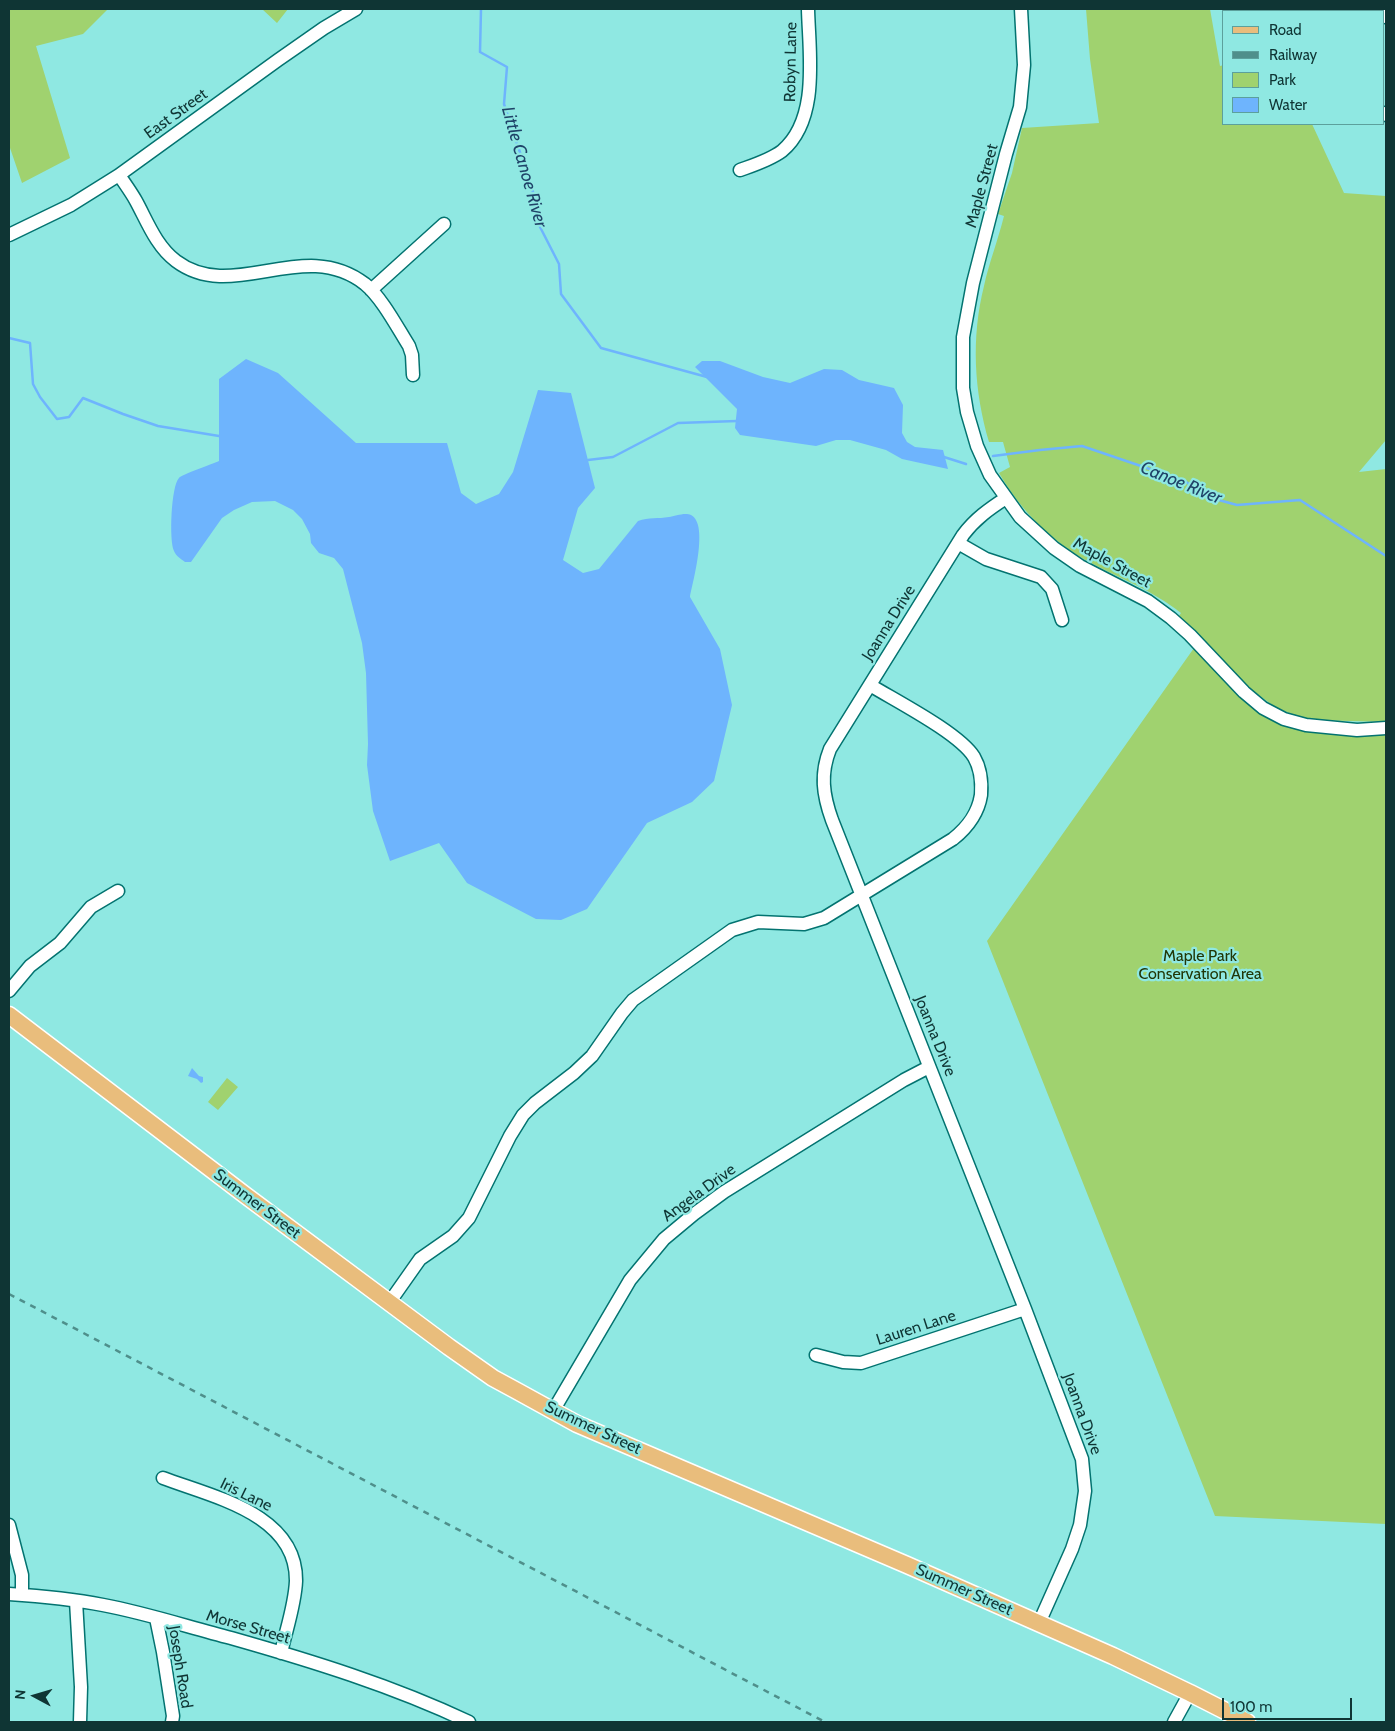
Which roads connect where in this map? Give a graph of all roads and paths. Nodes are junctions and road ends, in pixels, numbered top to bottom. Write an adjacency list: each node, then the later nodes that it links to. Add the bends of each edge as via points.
1 (356, 9): 5 (street, East Street, via 278,60)
2 (808, 9): 4 (street, Robyn Lane, via 809,84 803,122 782,150)
3 (1021, 9): 10 (street, Maple Street, via 1024,58 1020,107 973,283 962,360 963,388 972,429 990,475)
4 (740, 170)
5 (119, 175): 7 (street, East Street, via 71,205); 8 (street, via 163,248 188,269 221,276 291,266 331,267 350,274)
6 (444, 224): 8 (street)
7 (9, 236)
8 (371, 290): 9 (street, via 410,349)
9 (413, 375)
10 (1006, 498): 11 (street, Joanna Drive, via 972,523); 14 (street, Maple Street, via 1034,532 1054,548 1080,566 1148,601 1171,618 1263,708 1284,719 1306,724 1357,730)
11 (958, 543): 12 (street, via 986,559 1040,577 1052,589); 13 (street, Joanna Drive)
12 (1062, 620)
13 (870, 685): 16 (street, Joanna Drive, via 830,749 823,780 826,802); 16 (street, via 968,750 980,772 981,788 978,808 965,829)
14 (1386, 728)
15 (118, 891): 17 (street, via 91,907)
16 (862, 895): 19 (street, Joanna Drive); 20 (street, via 815,922 758,922 732,930 638,996 592,1056 524,1115 468,1218 453,1236 420,1259)
17 (9, 991)
18 (9, 1015): 20 (main road, Summer Street)
19 (929, 1067): 21 (street, Joanna Drive); 23 (street, Angela Drive, via 724,1192 679,1226 652,1252 630,1280)
20 (389, 1303): 23 (main road, Summer Street, via 493,1378)
21 (1025, 1309): 22 (street, Lauren Lane, via 861,1363 843,1362); 30 (street, Joanna Drive, via 1079,1448 1085,1481 1077,1535)
22 (816, 1354)
23 (553, 1411): 30 (main road, Summer Street)
24 (163, 1478): 31 (street, Iris Lane, via 247,1511 267,1523 282,1540 290,1555 296,1582)
25 (9, 1525): 27 (street, via 22,1574)
26 (9, 1594): 27 (street, Morse Street)
27 (22, 1595): 28 (street, Morse Street)
28 (76, 1601): 29 (street, Morse Street); 33 (street)
29 (156, 1618): 31 (street, Morse Street); 34 (street, Joseph Road)
30 (1039, 1624): 32 (main road, Summer Street)
31 (281, 1653): 35 (street, Morse Street, via 376,1682)
32 (1190, 1693): 36 (street); 37 (main road, Summer Street)
33 (80, 1722)
34 (172, 1722)
35 (469, 1722)
36 (1174, 1722)
37 (1246, 1722)

